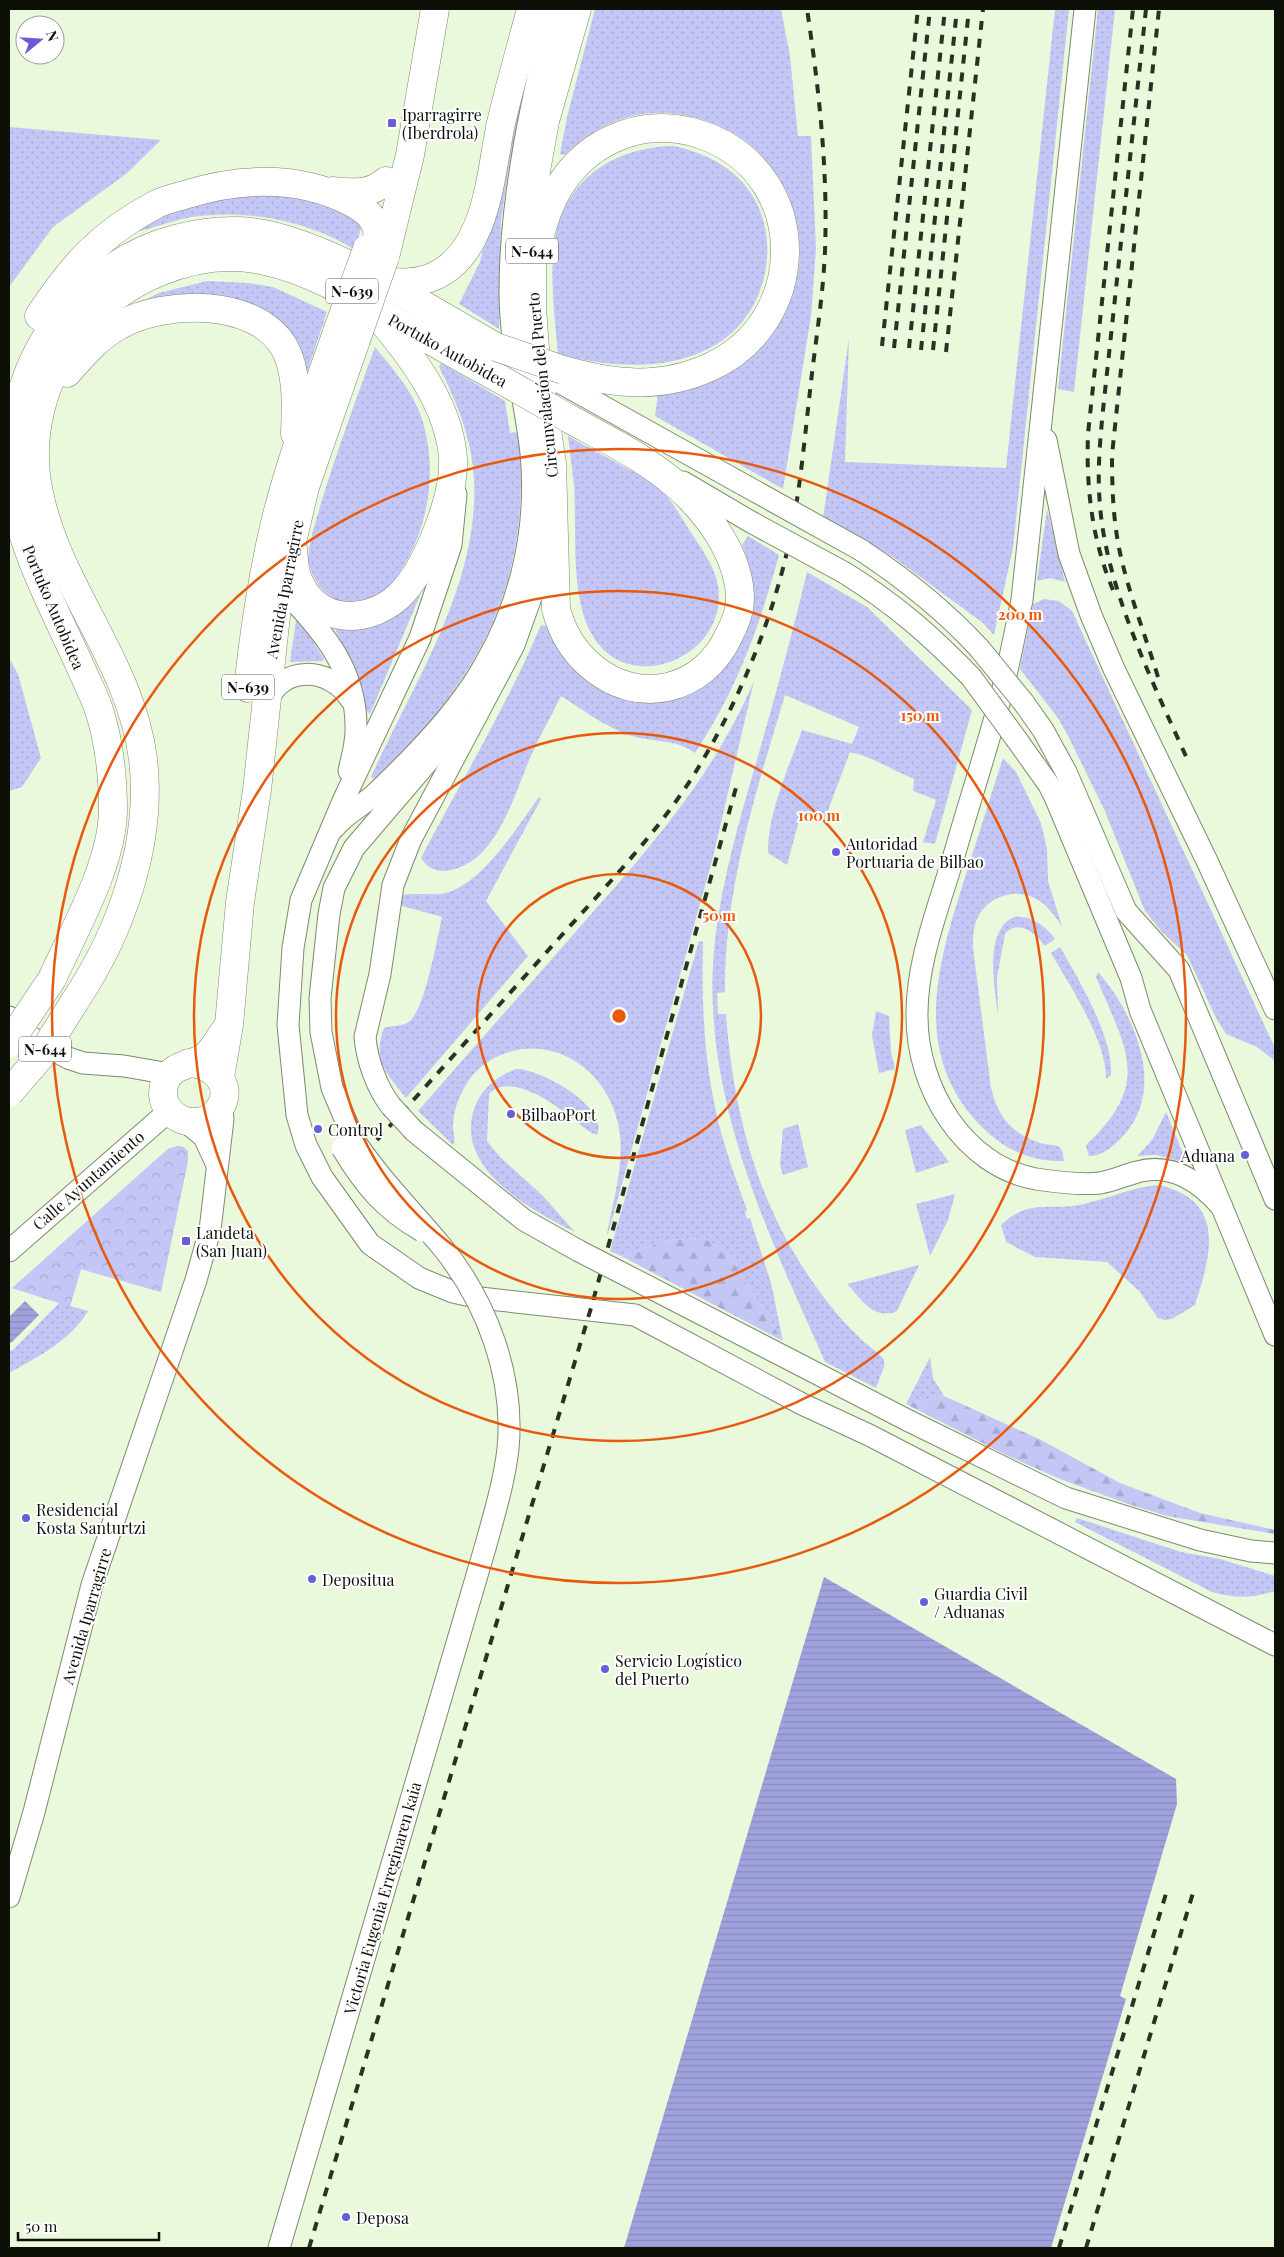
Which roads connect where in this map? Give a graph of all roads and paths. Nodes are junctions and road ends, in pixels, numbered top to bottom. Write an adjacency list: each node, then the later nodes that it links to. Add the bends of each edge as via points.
1 (417, 9): 7 (highway)
2 (435, 9): 10 (highway, N-639, via 408,162)
3 (531, 9): 10 (highway, N-644, via 482,214 470,245 455,264 426,279 402,283)
4 (553, 9): 27 (street, via 523,160 510,270 513,334 530,445 532,481 529,540 523,566 498,640 476,680 442,724 374,794)
5 (577, 9): 11 (highway, Circunvalación del Puerto / N-644, via 545,122 536,171)
6 (1085, 9): 16 (street)
7 (386, 181): 8 (highway, via 377,188 360,193); 9 (highway)
8 (330, 191): 9 (highway, via 360,206); 15 (highway, via 278,182 240,183 157,204 127,222 92,247 63,280 37,319 24,349)
9 (376, 223): 10 (highway, via 378,233)
10 (374, 259): 13 (highway, N-639, bridge); 14 (highway, Portuko Autobidea / N-644, bridge, via 496,347); 15 (highway, Portuko Autobidea / N-644, via 301,245 260,233 195,234 162,243 118,263 68,303 36,348)
11 (531, 272): 14 (highway, Portuko Autobidea, via 546,213 561,181 586,155 629,133 679,129 718,142 749,164 767,185 778,206 785,237 783,277 770,312 740,349 700,372 658,382); 21 (highway, Circunvalación del Puerto / N-644, via 535,348 549,432)
12 (368, 305): 17 (highway, Portuko Autobidea / N-644, via 325,282 262,260 212,259 160,271 136,282 110,300 86,322 68,346 44,394); 18 (highway, via 404,347 425,381 444,420); 19 (highway, Portuko Autobidea / N-644, bridge)
13 (346, 336): 20 (highway, N-639); 22 (highway, Avenida Iparragirre / N-639, via 338,388)
14 (562, 377): 40 (street, bridge, via 861,550 904,578 979,648 1024,703 1066,772 1126,912 1178,970)
15 (14, 406): 32 (highway, Portuko Autobidea / N-644, bridge, via 9,464 18,516 27,545 99,710 110,761 113,814 102,869 52,979)
16 (1042, 422): 29 (street, via 1069,554 1091,616); 41 (street, via 1022,600 1001,695 925,956 917,1014 920,1052 932,1088 951,1122 977,1149 1013,1173 1038,1179 1099,1183 1138,1171 1160,1169 1187,1177 1209,1192)
17 (36, 437): 20 (highway, via 67,373 100,338 141,315 162,309 216,309 264,325 284,348 292,370 294,395); 35 (highway, Portuko Autobidea / N-644, bridge, via 38,490 53,540 132,710 143,759 144,800 130,887 112,936 92,975 40,1057)
18 (453, 459): 22 (highway, via 448,495 426,556 412,581 398,597 381,608 349,617 322,610 298,579); 27 (street, via 456,517 445,571 420,638)
19 (648, 462): 21 (highway, Circunvalación del Puerto, via 703,513 729,553 739,587 738,613 720,654 701,672 681,684 648,689 606,678 569,641 559,620 554,597); 41 (street, bridge, via 888,600 934,639 971,677 1049,785 1131,978 1140,1010)
20 (291, 467): 23 (highway, via 276,564); 28 (highway, N-639, via 270,544 253,635 241,796)
21 (553, 497): 24 (street, via 534,589)
22 (293, 530): 23 (highway, Avenida Iparragirre / N-639)
23 (281, 586): 25 (street, via 335,650 347,677); 26 (highway, Avenida Iparragirre / N-639)
24 (504, 666): 38 (street, via 452,734 354,848 334,888 320,998 321,1032); 44 (street, bridge, via 426,810 393,885 380,974 365,1037 379,1086 391,1106 414,1131 524,1220 909,1421 1026,1480 1085,1505 1200,1540)
25 (354, 707): 26 (street, via 337,682 312,674 294,676 281,683 272,692); 27 (street, via 355,739)
26 (264, 710): 28 (highway, Avenida Iparragirre / N-639, via 257,790)
27 (343, 810): 38 (street, via 324,875 308,1016 313,1073 324,1106); 45 (street, via 329,834 301,900 289,988 288,1025 297,1115 313,1160 331,1192 370,1244 410,1274 437,1287 471,1296 635,1315 802,1404)
28 (240, 902): 31 (highway, Avenida Iparragirre / N-639)
29 (1275, 1008)
30 (9, 1017): 33 (street, via 28,1036 83,1063)
31 (229, 1025): 33 (highway, via 205,1056); 34 (highway, Avenida Iparragirre)
32 (9, 1042)
33 (179, 1069): 34 (highway, via 206,1065); 37 (highway, via 164,1092)
34 (220, 1077): 36 (highway, via 224,1092)
35 (9, 1093)
36 (221, 1106): 37 (highway, via 207,1121); 39 (street, Avenida Iparragirre, via 224,1119)
37 (178, 1117): 39 (street, via 204,1137); 42 (street, Calle Ayuntamiento, via 130,1143)
38 (348, 1144): 47 (street, Victoria Eugenia Erreginaren kaia, bridge, via 433,1237 463,1276 480,1306 494,1340 505,1384 508,1447 486,1548)
39 (217, 1165): 46 (street, Avenida Iparragirre, via 210,1230 196,1280 92,1585)
40 (1275, 1199)
41 (1222, 1208): 43 (street)
42 (9, 1251)
43 (1275, 1335)
44 (1275, 1553)
45 (1275, 1645)
46 (9, 1898)
47 (279, 2248)

